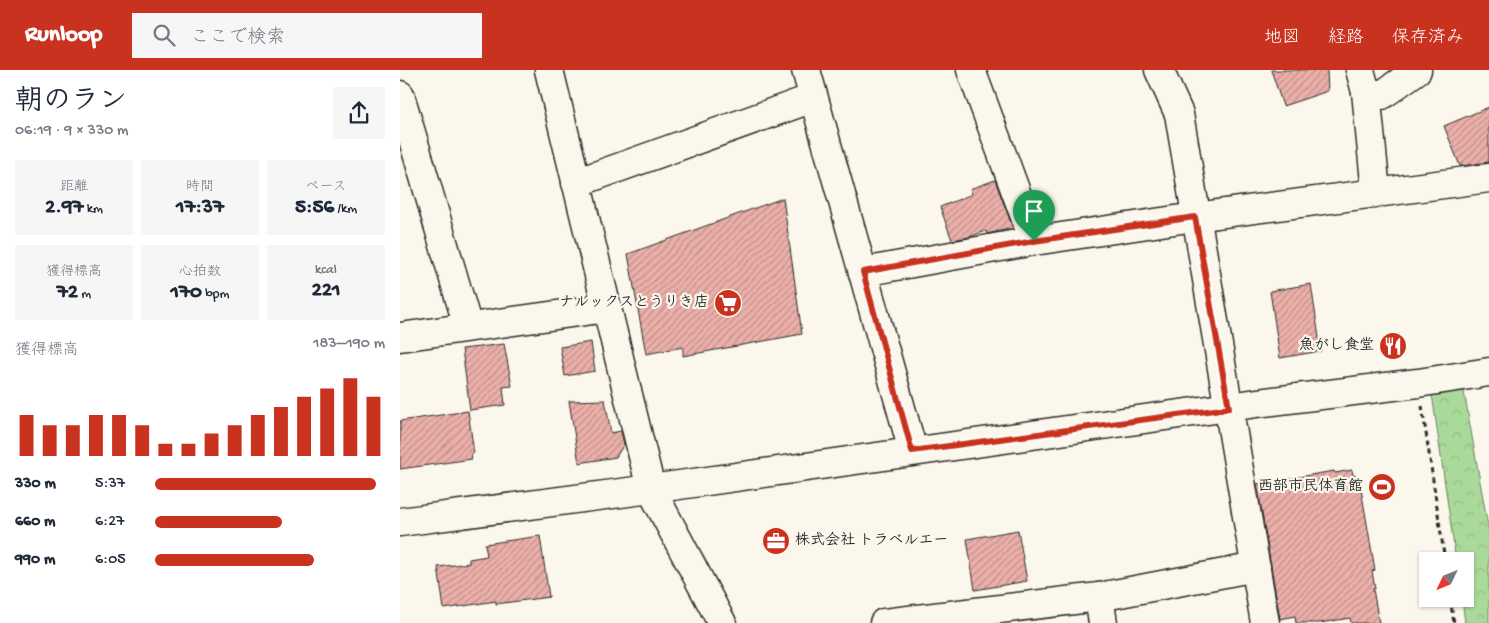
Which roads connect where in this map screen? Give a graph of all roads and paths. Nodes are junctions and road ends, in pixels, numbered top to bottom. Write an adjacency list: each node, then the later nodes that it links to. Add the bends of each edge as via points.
1 (548, 70): 10 (street)
2 (806, 70): 8 (street)
3 (971, 70): 13 (street)
4 (1159, 70): 12 (street, via 1179,114)
5 (1416, 70): 6 (street, via 1382,95)
6 (1363, 81): 11 (street)
7 (400, 95): 16 (street)
8 (813, 98): 10 (street); 14 (street)
9 (1489, 178): 11 (street)
10 (576, 183): 15 (street)
11 (1376, 192): 12 (street)
12 (1195, 217): 13 (street); 20 (street)
13 (1034, 241): 14 (street)
14 (863, 272): 21 (street)
15 (606, 308): 16 (street); 22 (street)
16 (468, 328): 17 (street)
17 (400, 337)
18 (1489, 372): 19 (street)
19 (1418, 383): 20 (street); 24 (path)
20 (1229, 408): 21 (street); 25 (street)
21 (912, 451): 22 (street)
22 (651, 489): 23 (street); 28 (street)
23 (400, 522)
24 (1444, 552)
25 (1256, 567): 27 (street); 30 (street)
26 (1452, 608): 31 (path)
27 (1101, 610): 29 (street)
28 (722, 623)
29 (884, 623)
30 (1264, 623)
31 (1454, 623)

